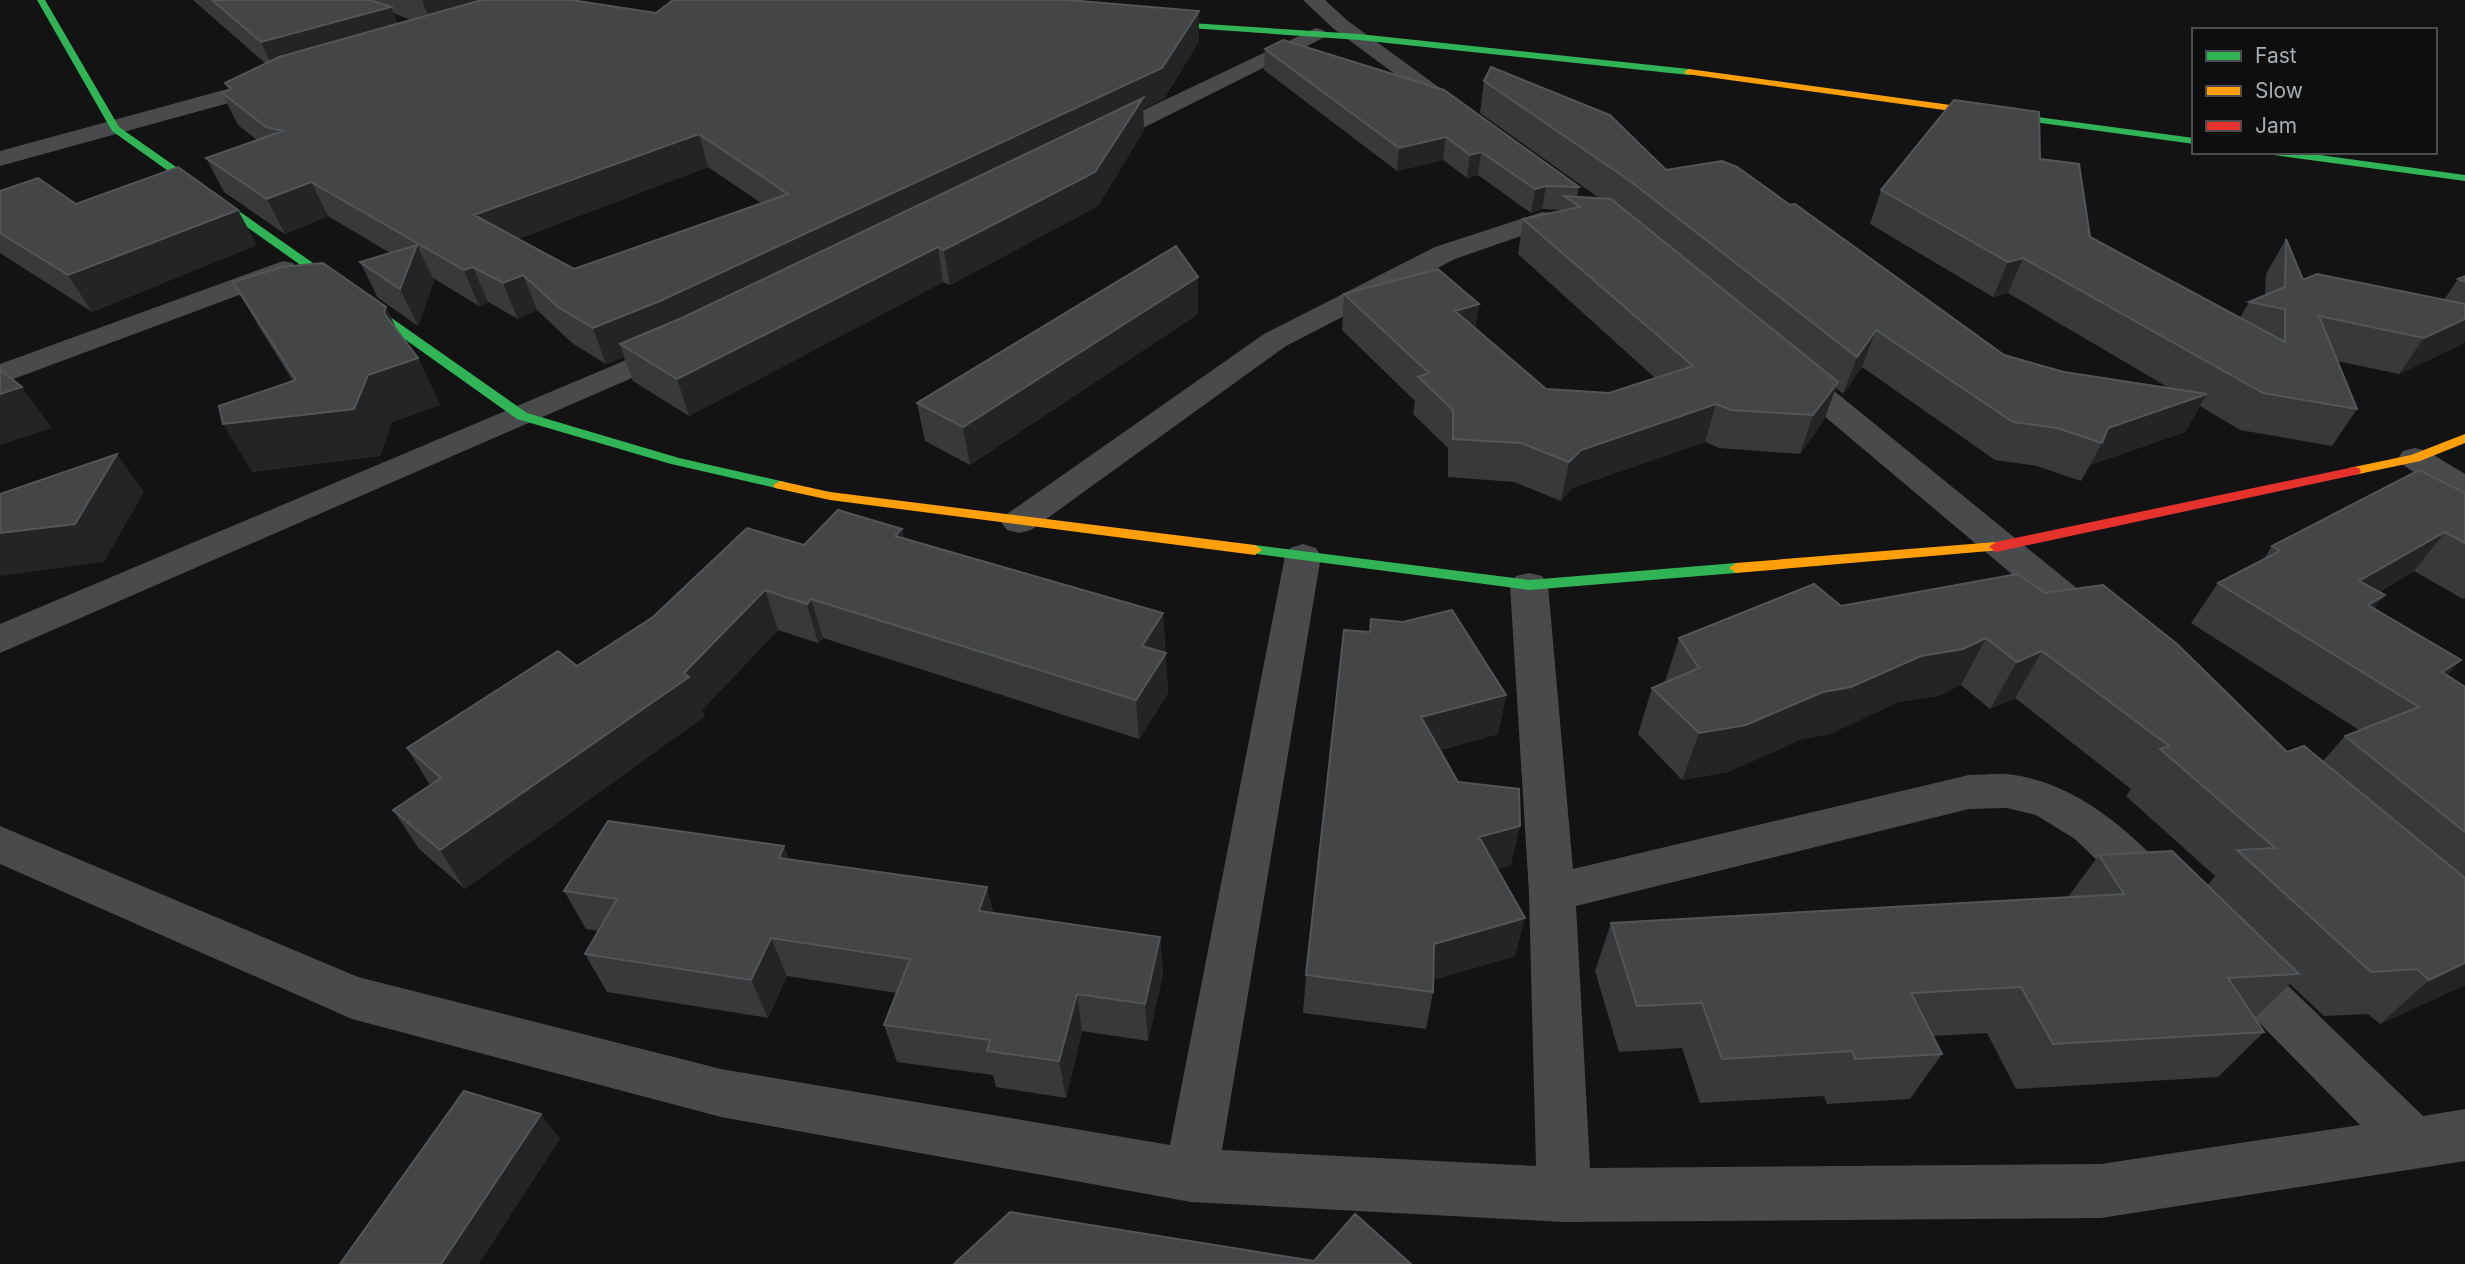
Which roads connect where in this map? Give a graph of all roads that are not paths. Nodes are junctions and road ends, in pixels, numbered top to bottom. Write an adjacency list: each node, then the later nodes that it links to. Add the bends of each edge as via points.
1 (41, 0): 6 (street)
2 (1313, 0): 3 (street)
3 (1339, 32): 3 (street, via 1132,15); 5 (street, via 1680,59); 7 (street); 8 (street, via 1653,67); 10 (street)
4 (300, 76): 6 (street)
5 (1975, 95)
6 (115, 129): 11 (street); 14 (street)
7 (1491, 134)
8 (2192, 141)
9 (2289, 154): 12 (street)
10 (1068, 156)
11 (0, 159)
12 (2465, 178)
13 (1568, 190): 22 (street, via 1601,218 1542,220 1445,253 1275,340)
14 (303, 261): 17 (street); 18 (street)
15 (696, 339): 18 (street)
16 (1770, 354): 23 (street)
17 (0, 375)
18 (522, 416): 22 (street, via 676,461 830,496); 26 (street)
19 (2465, 438): 20 (street)
20 (2415, 458): 21 (street); 23 (street)
21 (2465, 489)
22 (1019, 522): 24 (street)
23 (2002, 547): 25 (street); 27 (street)
24 (1303, 556): 25 (street); 32 (street)
25 (1529, 585): 29 (street)
26 (0, 639)
27 (2118, 642)
28 (0, 844): 32 (street, via 352,997 721,1093)
29 (1552, 893): 31 (street, via 1969,792 2006,790 2040,797 2103,835); 33 (street)
30 (2465, 1135): 31 (street)
31 (2413, 1142): 33 (street, via 2101,1191)
32 (1191, 1175): 33 (street)
33 (1564, 1195)

